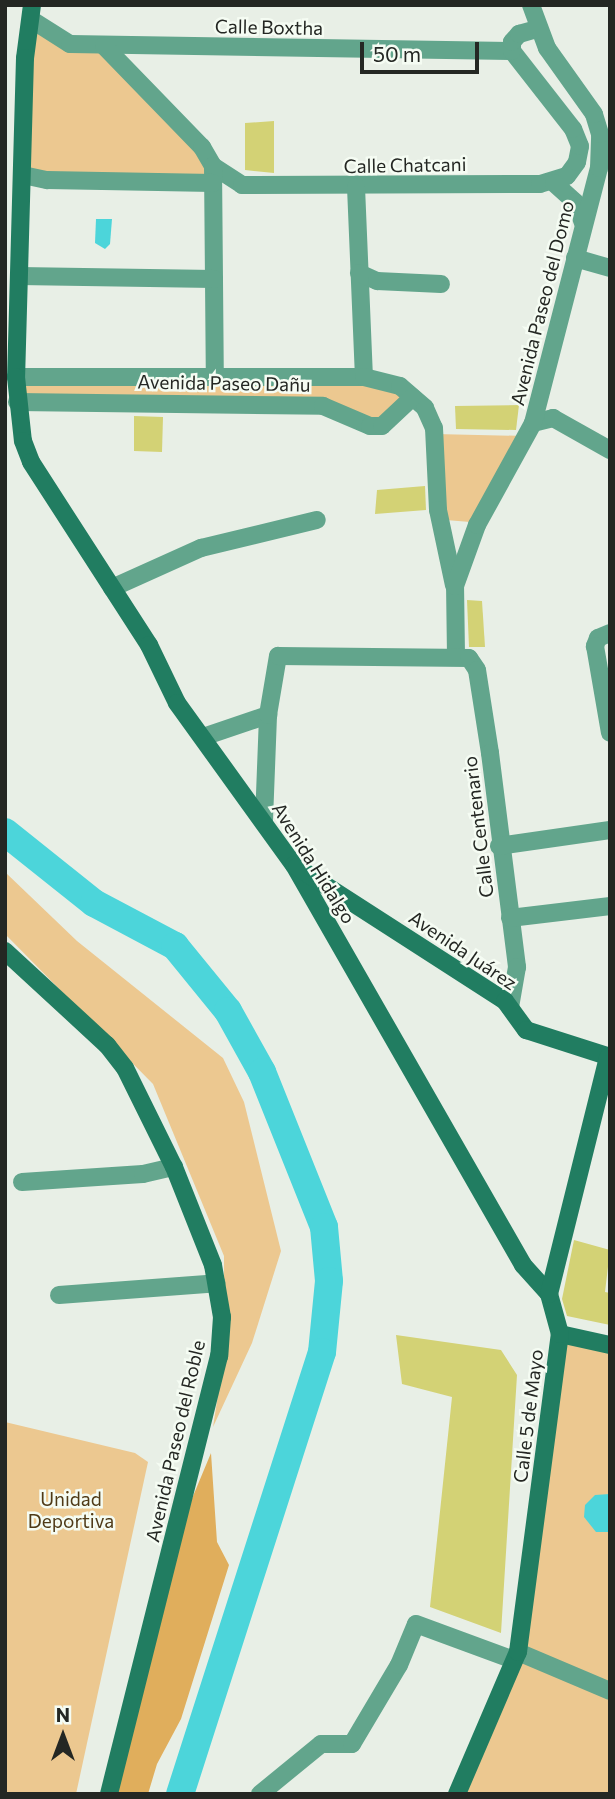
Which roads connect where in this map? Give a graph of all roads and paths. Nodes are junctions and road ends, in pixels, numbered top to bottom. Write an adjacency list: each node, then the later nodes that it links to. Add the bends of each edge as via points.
1 (531, 5): 3 (street, Avenida Paseo del Domo)
2 (32, 13): 4 (street, Calle Boxtha, via 70,44); 7 (street, Avenida Hidalgo)
3 (536, 29): 5 (street, via 519,34); 10 (street, Avenida Paseo del Domo, via 584,97 600,134 599,168)
4 (104, 46): 5 (street, Calle Boxtha); 6 (street, via 202,147)
5 (512, 51): 8 (street, via 573,129 580,146 577,162)
6 (213, 174): 7 (street, via 47,180); 9 (street, Calle Chatcani, via 242,185); 15 (street)
7 (23, 175): 14 (street, Avenida Hidalgo)
8 (560, 179): 9 (street, Calle Chatcani); 10 (street)
9 (356, 187): 13 (street)
10 (583, 223): 11 (street, Avenida Paseo del Domo)
11 (575, 258): 12 (street); 22 (street, Avenida Paseo del Domo)
12 (610, 268)
13 (359, 273): 16 (street, via 377,281); 19 (street)
14 (19, 276): 15 (street); 17 (street, Avenida Hidalgo)
15 (214, 279): 18 (street)
16 (441, 284)
17 (16, 377): 18 (street, Avenida Paseo Dañu); 21 (street, Avenida Hidalgo)
18 (215, 377): 19 (street, Avenida Paseo Dañu)
19 (364, 377): 20 (street, Avenida Paseo Dañu, via 400,386)
20 (413, 397): 21 (street, Avenida Paseo Dañu, via 382,426 370,426 323,406); 25 (street, Avenida Paseo Dañu, via 434,428 438,510)
21 (17, 402): 26 (street, Avenida Hidalgo, via 31,462)
22 (533, 423): 23 (street, via 553,418); 25 (street, Avenida Paseo del Domo, via 477,525)
23 (610, 450)
24 (317, 520): 26 (street, via 201,548)
25 (455, 586): 28 (street, Avenida Paseo del Domo)
26 (112, 588): 31 (street, Avenida Hidalgo, via 149,645 177,703)
27 (604, 636): 30 (street, via 595,646)
28 (456, 655): 29 (street, via 278,656); 34 (street, Calle Centenario, via 470,658 477,670)
29 (268, 715): 31 (street); 32 (street)
30 (610, 733)
31 (203, 737): 32 (street, Avenida Hidalgo)
32 (264, 820): 35 (street, Avenida Hidalgo)
33 (610, 830): 34 (street)
34 (499, 846): 37 (street, Calle Centenario)
35 (294, 865): 39 (street, Avenida Juárez); 44 (street, Avenida Hidalgo, via 523,1265)
36 (610, 906): 37 (street)
37 (510, 918): 39 (street, Calle Centenario, via 517,967)
38 (5, 951): 41 (street, Avenida Paseo del Roble, via 107,1045 125,1068)
39 (510, 1007): 40 (street, Avenida Juárez, via 526,1030)
40 (609, 1058): 44 (street, Calle 5 de Mayo)
41 (174, 1167): 42 (street, via 143,1174); 43 (street, Avenida Paseo del Roble)
42 (22, 1182)
43 (217, 1283): 45 (street); 50 (street, Avenida Paseo del Roble, via 222,1317 219,1356)
44 (549, 1294): 46 (street, Calle 5 de Mayo)
45 (59, 1295)
46 (560, 1335): 47 (street); 48 (street, Calle 5 de Mayo)
47 (610, 1345)
48 (516, 1656): 49 (street); 51 (street, via 416,1624 399,1665 352,1744 321,1744); 52 (street, Calle 5 de Mayo)
49 (610, 1691)
50 (109, 1794)
51 (260, 1794)
52 (457, 1794)

